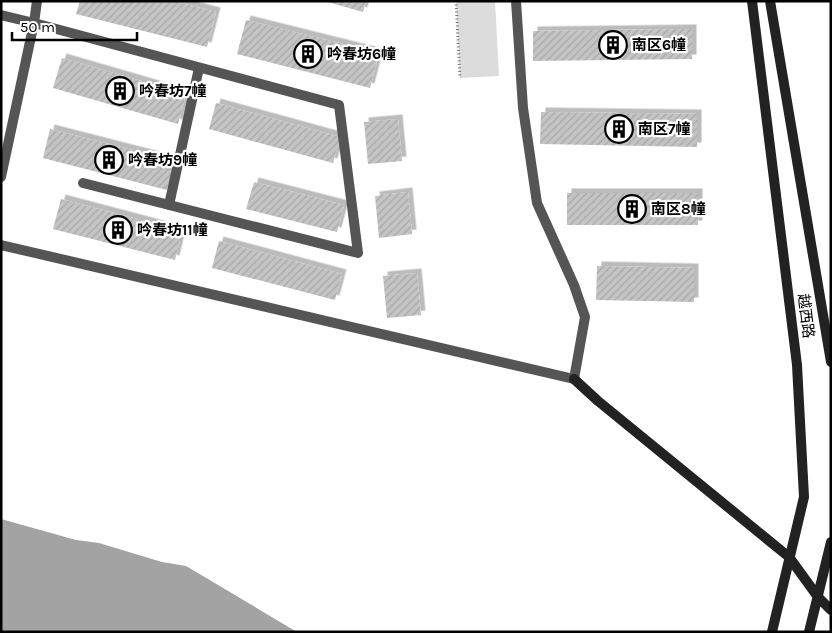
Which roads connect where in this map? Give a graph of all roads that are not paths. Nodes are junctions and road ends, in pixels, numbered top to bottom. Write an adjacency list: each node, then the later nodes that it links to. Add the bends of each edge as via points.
1 (37, 1): 6 (street)
2 (516, 1): 13 (street, via 523,108 537,203 585,317)
3 (752, 1): 15 (main road, 越西路, via 797,366 804,497)
4 (770, 1): 12 (main road, 越西路)
5 (1, 15): 6 (street)
6 (34, 23): 7 (street); 8 (street)
7 (199, 68): 10 (street); 10 (street, via 339,105 358,253)
8 (1, 177)
9 (83, 183): 10 (street)
10 (169, 205)
11 (1, 245): 13 (street)
12 (831, 362)
13 (574, 379): 15 (main road)
14 (831, 542): 16 (main road)
15 (789, 557): 16 (main road); 18 (main road, 越西路)
16 (818, 596): 17 (main road); 19 (main road)
17 (831, 610)
18 (772, 632)
19 (809, 632)

